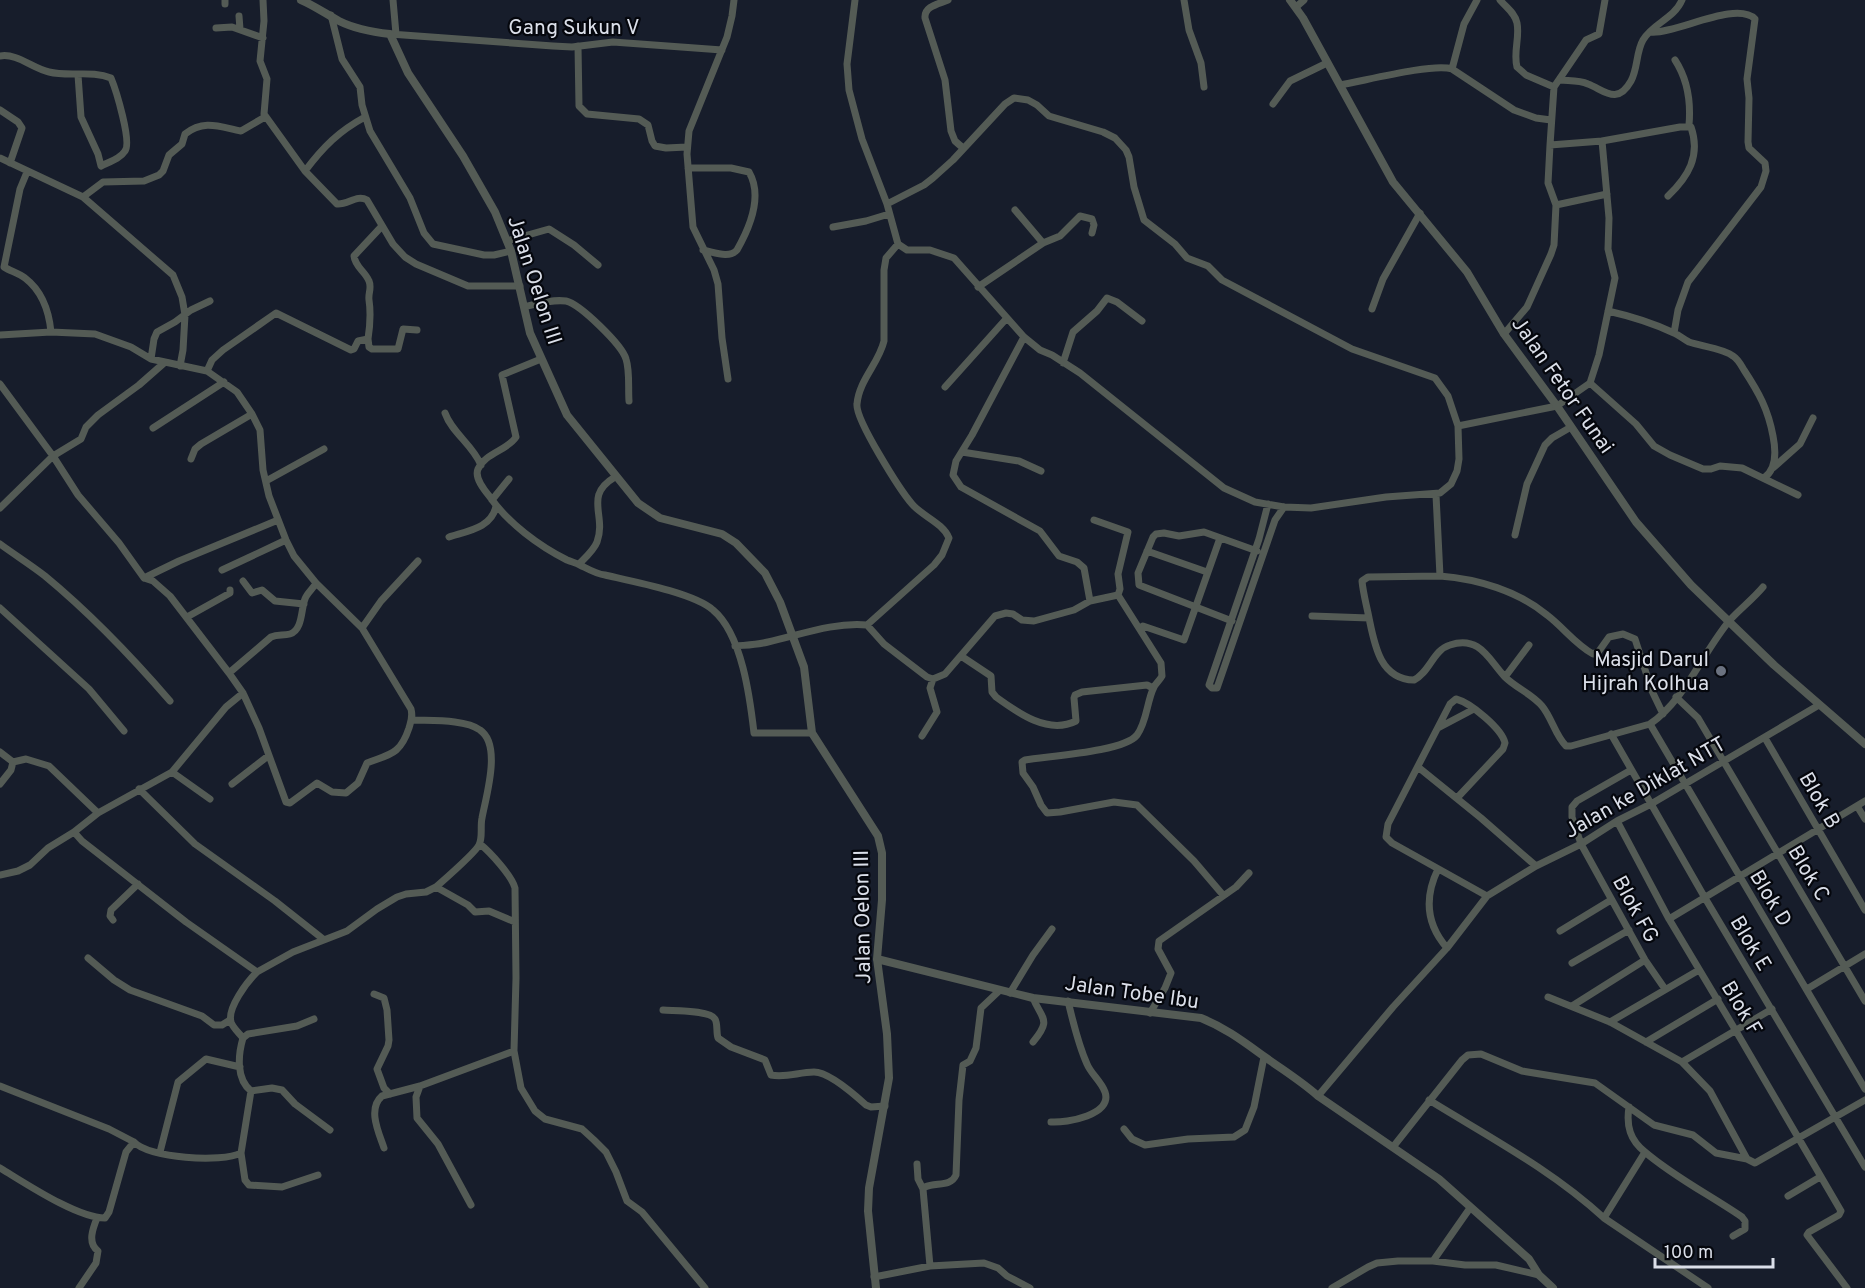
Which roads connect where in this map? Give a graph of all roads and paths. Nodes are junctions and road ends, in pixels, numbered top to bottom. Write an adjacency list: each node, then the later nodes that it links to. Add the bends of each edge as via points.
1 (263, 0): 20 (street)
2 (301, 0): 14 (street)
3 (393, 0): 19 (street)
4 (734, 0): 22 (street)
5 (855, 0): 52 (street, via 847,64 849,90)
6 (948, 0): 41 (street, via 928,9 925,18 945,80 951,131)
7 (1184, 0): 30 (street)
8 (1304, 0): 13 (street)
9 (1478, 0): 26 (street, via 1464,24)
10 (1500, 0): 31 (street, via 1517,22 1517,68)
11 (1605, 0): 28 (street, via 1599,34 1586,40)
12 (1682, 0): 18 (street, via 1674,13)
13 (1293, 4): 25 (street, Jalan Fetor Funai)
14 (331, 15): 19 (street, via 357,28); 35 (street, via 342,58 360,87)
15 (239, 16): 17 (street)
16 (216, 28): 17 (street)
17 (240, 29): 20 (street)
18 (1650, 32): 28 (street, via 1640,47 1631,81 1617,94 1608,95 1589,84); 77 (street, via 1658,33 1728,10 1752,14 1755,19 1747,79 1748,142 1749,148 1766,163 1766,171 1761,187 1688,282)
19 (393, 34): 21 (street, Gang Sukun V); 60 (street, Jalan Oelon III, via 408,73 463,156)
20 (263, 38): 34 (street, via 260,58 267,79)
21 (578, 46): 22 (street, Gang Sukun V, via 640,42); 40 (street, via 582,111 639,119 648,125 656,146)
22 (722, 50): 40 (street, via 699,101)
23 (0, 56): 27 (street, via 11,56 46,72)
24 (1675, 60): 37 (street, via 1688,92)
25 (1327, 63): 29 (street, Jalan Fetor Funai); 32 (street, via 1290,81)
26 (1452, 69): 29 (street, via 1431,68); 36 (street, via 1514,110)
27 (78, 75): 44 (street, via 81,117); 44 (street, via 111,78 120,106 128,146 124,153)
28 (1560, 80): 31 (street)
29 (1340, 85): 55 (street, Jalan Fetor Funai, via 1392,182)
30 (1204, 87)
31 (1554, 87): 36 (street)
32 (1273, 104)
33 (0, 110): 43 (street, via 22,128)
34 (265, 117): 46 (street); 48 (street, via 241,131 216,124 199,126 187,132 159,176 144,181)
35 (365, 117): 46 (street, via 339,132); 64 (street, via 430,241 484,255)
36 (1551, 120): 39 (street)
37 (1689, 125): 38 (street); 50 (street, via 1694,147 1689,173)
38 (1602, 141): 39 (street); 49 (street)
39 (1550, 145): 53 (street, via 1548,183)
40 (687, 147): 45 (street)
41 (963, 147): 52 (street, via 924,185); 98 (street, via 1014,98 1028,100 1061,121 1109,134 1126,150 1144,220 1187,258 1208,266 1237,290 1352,349 1435,378 1448,396)
42 (0, 158): 43 (street)
43 (10, 163): 47 (street)
44 (101, 166): 48 (street)
45 (688, 168): 63 (street, via 693,227); 63 (street, via 740,170 749,172 753,181 753,211 737,250 728,255)
46 (305, 171): 57 (street, via 337,204 365,198)
47 (27, 172): 51 (street); 76 (street, via 4,267 25,278 38,292 48,313)
48 (103, 182): 51 (street)
49 (1607, 194): 53 (street); 71 (street, via 1608,249 1615,274)
50 (1668, 196)
51 (83, 197): 72 (street, via 173,275)
52 (886, 204): 56 (street)
53 (1556, 205): 78 (street, via 1551,254 1527,307)
54 (1015, 210): 61 (street)
55 (1420, 213): 70 (street, via 1383,279); 78 (street, Jalan Fetor Funai, via 1467,272)
56 (889, 214): 58 (street); 62 (street)
57 (382, 226): 66 (street, via 405,257 449,279 468,286); 81 (street, via 354,256 371,285)
58 (833, 227)
59 (1092, 233): 61 (street, via 1092,219 1080,216 1060,236)
60 (507, 241): 64 (street, Jalan Oelon III); 65 (street, via 549,229)
61 (1043, 243): 67 (street)
62 (898, 244): 67 (street, via 954,258); 148 (street, via 886,258 884,270 883,348 862,386 857,413 913,505 944,529 949,540 934,566)
63 (703, 250): 88 (street, via 718,284)
64 (511, 251): 66 (street, Jalan Oelon III)
65 (598, 265)
66 (520, 286): 69 (street, Jalan Oelon III)
67 (978, 287): 73 (street)
68 (210, 301): 72 (street)
69 (524, 307): 83 (street, Jalan Oelon III); 93 (street, via 562,301 582,309 626,358)
70 (1372, 309)
71 (1608, 311): 77 (street); 90 (street)
72 (185, 315): 82 (street, via 157,332); 86 (street)
73 (1006, 319): 80 (street); 92 (street)
74 (1142, 321): 85 (street, via 1107,298 1073,332)
75 (417, 330): 81 (street, via 404,329 398,349 372,349)
76 (51, 332): 79 (street); 82 (street, via 95,334)
77 (1674, 333): 106 (street, via 1731,354 1753,381 1770,419)
78 (1504, 334): 94 (street, Jalan Fetor Funai)
79 (0, 335)
80 (1024, 337): 85 (street); 102 (street)
81 (368, 339): 87 (street, via 358,341 351,350 276,313 223,350)
82 (151, 359): 84 (street)
83 (541, 359): 105 (street, via 502,375 516,437); 108 (street, Jalan Oelon III, via 567,415)
84 (164, 363): 86 (street); 103 (street, via 98,415 81,439)
85 (1063, 363): 115 (street, via 1224,488)
86 (180, 366): 87 (street)
87 (207, 371): 89 (street)
88 (728, 379)
89 (224, 382): 96 (street, via 237,392); 100 (street)
90 (1590, 383): 94 (street); 109 (street, via 1628,416 1654,446 1670,455 1703,469 1733,466)
91 (0, 384): 103 (street)
92 (945, 387)
93 (629, 401)
94 (1557, 406): 98 (street); 99 (street, Jalan Fetor Funai)
95 (444, 413): 105 (street)
96 (252, 414): 104 (street, via 201,444); 111 (street, via 261,437)
97 (1813, 418): 106 (street, via 1800,444)
98 (1458, 426): 112 (street, via 1457,471 1446,489)
99 (1571, 427): 120 (street, via 1545,445 1527,484); 146 (street, Jalan Fetor Funai, via 1651,541)
100 (153, 428)
101 (324, 449): 111 (street)
102 (962, 452): 107 (street, via 1019,461); 139 (street, via 952,471 955,480 974,495 1040,531 1059,556 1081,564)
103 (53, 456): 117 (street); 133 (street, via 78,495)
104 (191, 459)
105 (481, 465): 114 (street, via 478,476)
106 (1773, 468): 109 (street)
107 (1041, 471)
108 (615, 477): 129 (street, via 599,491 597,542); 151 (street, Jalan Oelon III, via 651,514 722,534 736,543 765,573)
109 (1764, 478): 113 (street)
110 (509, 479): 114 (street)
111 (267, 481): 118 (street)
112 (1436, 495): 116 (street, via 1386,497 1311,508); 132 (street)
113 (1798, 495)
114 (494, 503): 121 (street, via 492,519 485,525); 129 (street, via 541,544)
115 (1268, 504): 116 (street); 125 (street)
116 (1284, 507): 127 (street, via 1275,520)
117 (0, 508)
118 (278, 520): 123 (street); 133 (street)
119 (1094, 520): 138 (street, via 1128,532 1118,574)
120 (1515, 535)
121 (448, 537)
122 (1220, 538): 125 (street); 126 (street, via 1204,532 1156,534); 131 (street)
123 (286, 540): 130 (street); 135 (street)
124 (0, 544): 161 (street, via 85,611)
125 (1255, 550): 127 (street); 147 (street)
126 (1147, 551): 131 (street); 141 (street, via 1138,573 1138,585)
127 (1265, 554): 147 (street)
128 (418, 561): 150 (street)
129 (579, 564): 153 (street, via 711,608 727,627)
130 (222, 570)
131 (1207, 572): 141 (street)
132 (1440, 576): 145 (street, via 1363,578); 164 (street, via 1461,577 1521,597 1550,616 1593,654 1608,637 1632,636)
133 (144, 578): 144 (street, via 165,591)
134 (243, 581): 140 (street, via 252,593 262,590 275,601)
135 (316, 584): 140 (street); 150 (street)
136 (1763, 587): 146 (street)
137 (230, 590): 144 (street)
138 (1118, 595): 139 (street); 158 (street, via 1161,663 1162,676)
139 (1090, 601): 154 (street, via 1074,610 1034,621 1006,613 995,616)
140 (304, 604): 155 (street, via 292,633 271,637)
141 (1195, 607): 147 (street); 149 (street, via 1184,640)
142 (2, 613): 168 (street, via 89,689)
143 (1312, 616): 145 (street)
144 (187, 617): 155 (street)
145 (1369, 618): 156 (street, via 1378,656 1404,679 1418,678 1441,650 1453,644 1484,650)
146 (1730, 621): 160 (street); 162 (street, Jalan Fetor Funai)
147 (1236, 622): 147 (street, via 1209,686 1212,688 1217,688)
148 (867, 625): 151 (street); 157 (street, via 884,644)
149 (1143, 626)
150 (362, 628): 165 (street, via 408,704)
151 (792, 634): 153 (street); 169 (street, Jalan Oelon III, via 806,675)
152 (1529, 645): 156 (street)
153 (735, 646): 169 (street, via 748,684 754,733)
154 (961, 656): 157 (street, via 945,674); 158 (street, via 991,676 996,697 1043,724 1074,722 1074,698 1083,692)
155 (230, 673): 159 (street)
156 (1505, 677): 170 (street, via 1541,704 1566,746)
157 (933, 679): 171 (street, via 930,688 937,712)
158 (1153, 688): 205 (street, via 1139,732 1133,738 1066,756 1025,760 1021,770 1047,813 1114,802 1137,806)
159 (243, 693): 175 (street); 180 (street, via 226,707)
160 (1676, 697): 164 (street); 177 (street, Blok C, via 1698,718)
161 (170, 701)
162 (1818, 705): 172 (street, Jalan ke Diklat NTT); 173 (street, Jalan Fetor Funai)
163 (1474, 710): 167 (street); 167 (street, via 1461,700 1453,700); 185 (street, via 1501,734 1505,743)
164 (1663, 714): 166 (street)
165 (412, 720): 175 (street, via 399,749 367,763 355,786 343,794 317,783 288,803); 195 (street, via 470,726 483,731 488,738 491,763)
166 (1650, 724): 170 (street); 183 (street, Blok D)
167 (1437, 728): 178 (street)
168 (124, 731)
169 (812, 733): 220 (street, Jalan Oelon III, via 881,845)
170 (1611, 734): 179 (street, Blok E)
171 (922, 736)
172 (1765, 738): 177 (street, Jalan ke Diklat NTT); 193 (street, Blok B)
173 (1865, 744)
174 (0, 752): 176 (street)
175 (268, 756): 182 (street)
176 (13, 762): 181 (street); 190 (street, via 26,759 49,766)
177 (1724, 762): 183 (street, Jalan ke Diklat NTT); 197 (street, Blok C)
178 (1418, 768): 185 (street); 199 (street, via 1388,824 1386,837)
179 (1631, 770): 188 (street, Blok E); 196 (street, Blok FG, via 1574,804 1572,817)
180 (172, 772): 184 (street); 186 (street)
181 (0, 784)
182 (232, 784)
183 (1685, 785): 188 (street, Jalan ke Diklat NTT); 202 (street, Blok D)
184 (139, 789): 190 (street); 216 (street, via 195,844)
185 (1457, 798): 198 (street)
186 (210, 799)
187 (1865, 801): 189 (street)
188 (1651, 804): 192 (street, Jalan ke Diklat NTT); 207 (street, Blok E)
189 (1857, 806): 191 (street); 193 (street)
190 (99, 813): 194 (street)
191 (1865, 819)
192 (1617, 820): 196 (street, Jalan ke Diklat NTT); 210 (street, Blok F)
193 (1818, 830): 197 (street); 209 (street, Blok B)
194 (74, 832): 201 (street, via 30,865); 203 (street)
195 (480, 844): 204 (street); 212 (street, via 513,880)
196 (1581, 844): 198 (street, Jalan ke Diklat NTT); 208 (street, Blok FG)
197 (1777, 853): 202 (street); 223 (street, Blok C)
198 (1536, 867): 206 (street, Jalan ke Diklat NTT)
199 (1438, 869): 206 (street); 217 (street, via 1433,880 1430,916 1436,936)
200 (1249, 873): 205 (street)
201 (0, 875)
202 (1739, 877): 207 (street); 227 (street, Blok D)
203 (138, 884): 211 (street, via 111,910); 225 (street)
204 (436, 888): 212 (street, via 475,912 489,911); 216 (street, via 397,897 347,931)
205 (1223, 895): 239 (street, via 1159,941 1158,949 1171,974)
206 (1487, 896): 217 (street, Jalan ke Diklat NTT)
207 (1705, 898): 210 (street); 237 (street, Blok E)
208 (1611, 900): 214 (street, Blok FG); 215 (street)
209 (1865, 910)
210 (1669, 919): 224 (street, Blok F)
211 (113, 920)
212 (515, 922): 247 (street)
213 (1052, 929): 229 (street)
214 (1629, 930): 221 (street, Blok FG); 222 (street)
215 (1560, 931)
216 (323, 939): 225 (street)
217 (1447, 948): 256 (street, Jalan ke Diklat NTT)
218 (1865, 954): 223 (street)
219 (88, 958): 241 (street, via 130,990 202,1016 214,1025)
220 (877, 959): 228 (street, Jalan Tobe Ibu); 259 (street, Jalan Oelon III, via 888,1050)
221 (1645, 960): 226 (street, Blok FG); 236 (street)
222 (1572, 963)
223 (1845, 966): 227 (street); 235 (street, Blok C)
224 (1699, 970): 226 (street); 233 (street, Blok F)
225 (257, 972): 241 (street, via 239,996)
226 (1665, 989): 242 (street)
227 (1808, 989): 253 (street, Blok D)
228 (999, 991): 229 (street, Jalan Tobe Ibu); 278 (street, via 981,1008 976,1048 972,1059 963,1065 956,1175 950,1183 930,1184)
229 (1010, 993): 232 (street, Jalan Tobe Ibu)
230 (374, 994): 255 (street, via 384,998 387,1010 388,1046 377,1069)
231 (1548, 997): 236 (street)
232 (1033, 998): 234 (street, Jalan Tobe Ibu); 245 (street, via 1045,1022)
233 (1718, 999): 243 (street, Blok F); 246 (street)
234 (1068, 1001): 239 (street, Jalan Tobe Ibu); 262 (street, via 1088,1067 1106,1098 1089,1116)
235 (1865, 1001)
236 (1572, 1006): 242 (street)
237 (1772, 1009): 243 (street); 261 (street, Blok E)
238 (663, 1010): 259 (street, via 713,1016 718,1038 765,1060 771,1075 821,1073 866,1105)
239 (1150, 1013): 248 (street, Jalan Tobe Ibu, via 1201,1018 1238,1036)
240 (314, 1019): 244 (street)
241 (230, 1020): 244 (street)
242 (1610, 1022): 246 (street)
243 (1736, 1030): 249 (street); 265 (street, Blok F)
244 (243, 1038): 250 (street)
245 (1033, 1042)
246 (1646, 1042): 249 (street)
247 (514, 1051): 252 (street); 290 (street, via 521,1088 535,1111 551,1121 582,1129 606,1152 627,1201 642,1212)
248 (1264, 1057): 256 (street, Jalan Tobe Ibu); 263 (street, via 1254,1107 1242,1133 1228,1138 1145,1145 1132,1139)
249 (1682, 1062): 272 (street, via 1710,1090)
250 (240, 1066): 254 (street); 269 (street, via 206,1059 183,1076 176,1087)
251 (0, 1086): 266 (street)
252 (420, 1086): 255 (street); 280 (street, via 417,1118 438,1144)
253 (1865, 1089)
254 (251, 1091): 264 (street, via 282,1090); 271 (street)
255 (390, 1094): 268 (street, via 375,1104 376,1124)
256 (1318, 1096): 267 (street, Jalan Tobe Ibu)
257 (1429, 1100): 260 (street, via 1462,1060 1477,1053 1522,1071 1595,1083); 267 (street); 283 (street, via 1543,1170)
258 (1865, 1100): 261 (street)
259 (885, 1106): 288 (street, Jalan Oelon III, via 869,1188)
260 (1629, 1107): 270 (street, via 1627,1120 1633,1140); 272 (street, via 1654,1125 1697,1137 1716,1153)
261 (1836, 1117): 265 (street); 274 (street, Blok E)
262 (1051, 1122)
263 (1124, 1129)
264 (330, 1130)
265 (1798, 1138): 272 (street, via 1757,1163); 277 (street, Blok F)
266 (134, 1142): 269 (street); 282 (street, via 126,1152 108,1215)
267 (1393, 1147): 281 (street, Jalan Tobe Ibu, via 1439,1179)
268 (384, 1148)
269 (160, 1152): 271 (street, via 199,1159)
270 (1645, 1152): 283 (street); 284 (street, via 1742,1218 1745,1229)
271 (241, 1153): 276 (street, via 249,1185 282,1187)
272 (1747, 1159)
273 (917, 1164): 278 (street)
274 (1865, 1167)
275 (0, 1168): 282 (street)
276 (318, 1175)
277 (1820, 1177): 279 (street); 296 (street, Blok F, via 1841,1211 1807,1235)
278 (923, 1189): 286 (street)
279 (1788, 1197)
280 (471, 1205)
281 (1470, 1208): 285 (street); 287 (street, Jalan Tobe Ibu, via 1529,1259)
282 (97, 1218): 289 (street, via 92,1239 98,1258)
283 (1604, 1218): 295 (street)
284 (1733, 1236)
285 (1432, 1261): 287 (street, via 1496,1265); 293 (street, via 1377,1263)
286 (930, 1266): 288 (street); 292 (street, via 984,1263)
287 (1539, 1275): 294 (street, Jalan Tobe Ibu)
288 (874, 1277): 291 (street, Jalan Oelon III)
289 (78, 1288)
290 (705, 1288)
291 (876, 1288)
292 (1030, 1288)
293 (1332, 1288)
294 (1553, 1288)
295 (1708, 1288)
296 (1847, 1288)

